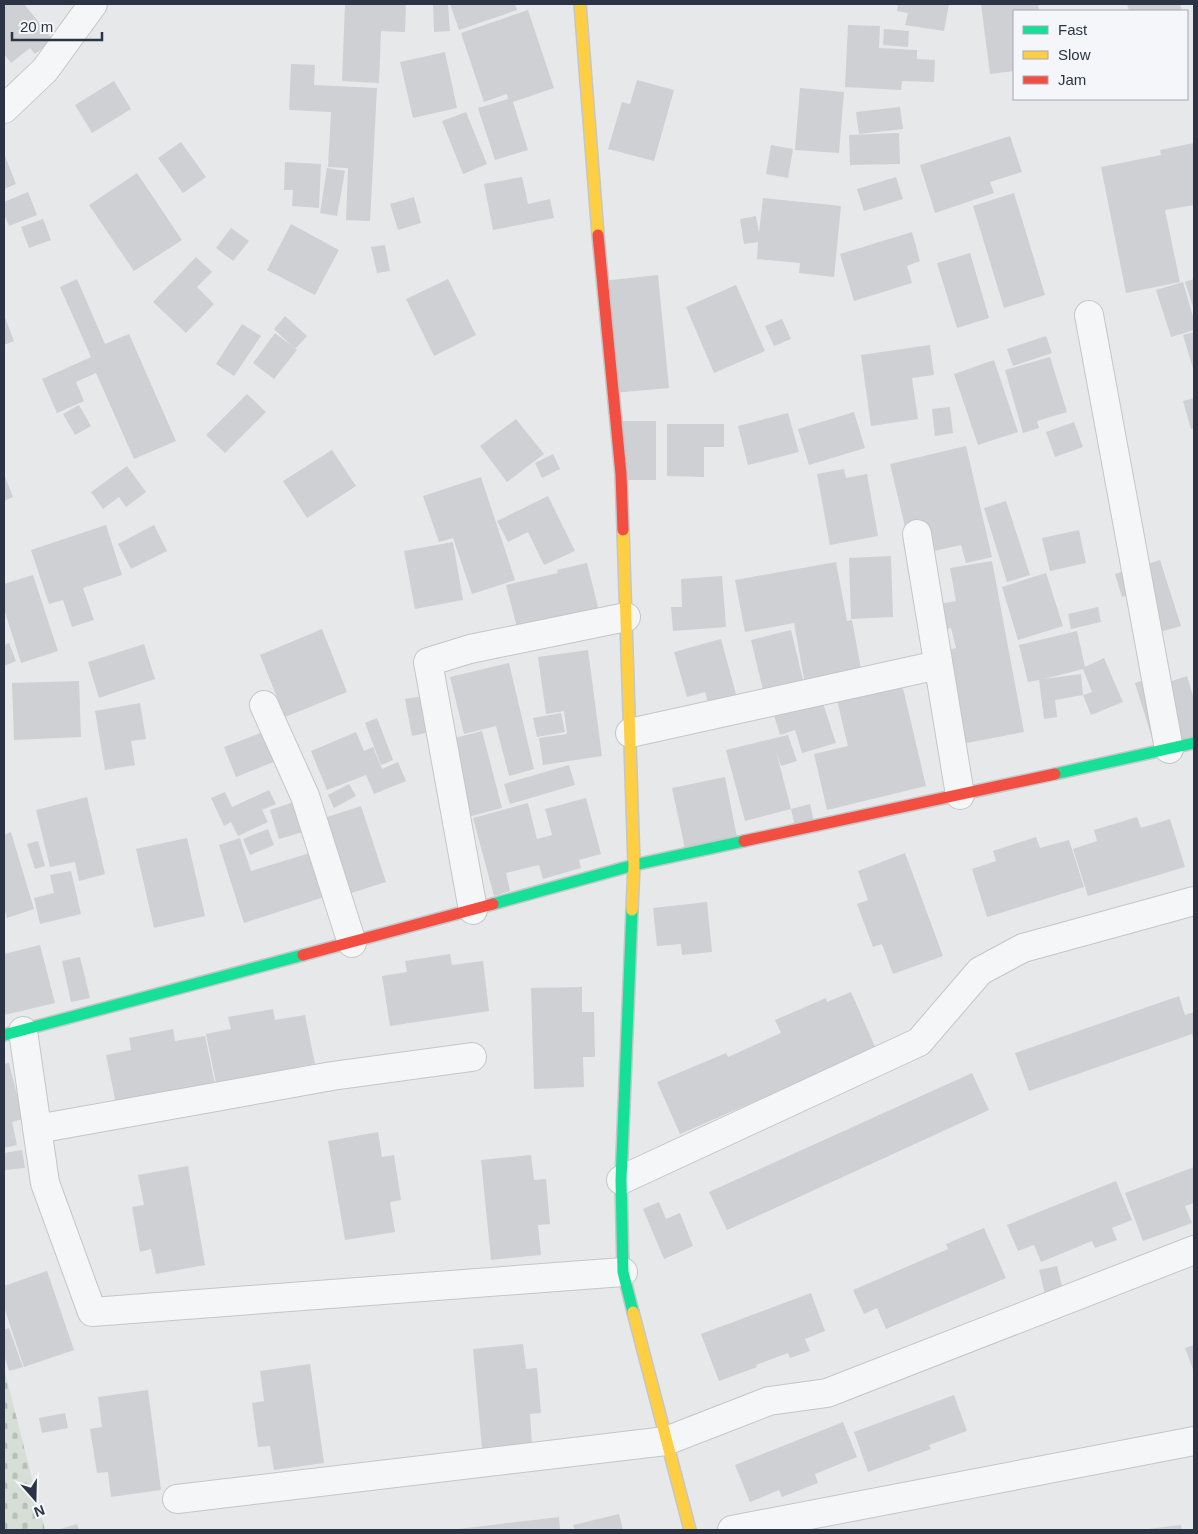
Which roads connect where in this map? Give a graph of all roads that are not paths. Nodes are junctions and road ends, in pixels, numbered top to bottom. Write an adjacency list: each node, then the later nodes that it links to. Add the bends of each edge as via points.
1 (93, 4): 3 (street, via 45,70)
2 (580, 4): 6 (street, via 600,265 621,474)
3 (4, 109)
4 (1089, 315): 10 (street)
5 (917, 534): 7 (street)
6 (626, 617): 9 (street); 14 (street, via 470,649 428,662)
7 (938, 665): 9 (street); 11 (street)
8 (264, 704): 15 (street, via 305,796)
9 (630, 733): 12 (street)
10 (1181, 746): 11 (street)
11 (960, 796): 12 (street)
12 (634, 865): 14 (street); 19 (street)
13 (1194, 901): 19 (street, via 1023,948 980,971 919,1042)
14 (473, 910): 15 (street)
15 (352, 942): 16 (street)
16 (14, 1033): 18 (street)
17 (472, 1056): 18 (street, via 332,1076)
18 (37, 1129): 21 (street, via 45,1184 92,1312)
19 (621, 1180): 21 (street)
20 (1194, 1250): 22 (street, via 827,1393 769,1401)
21 (622, 1272): 22 (street)
22 (666, 1441): 24 (street); 25 (street)
23 (1194, 1441): 26 (street)
24 (177, 1499)
25 (690, 1530)
26 (732, 1530)

